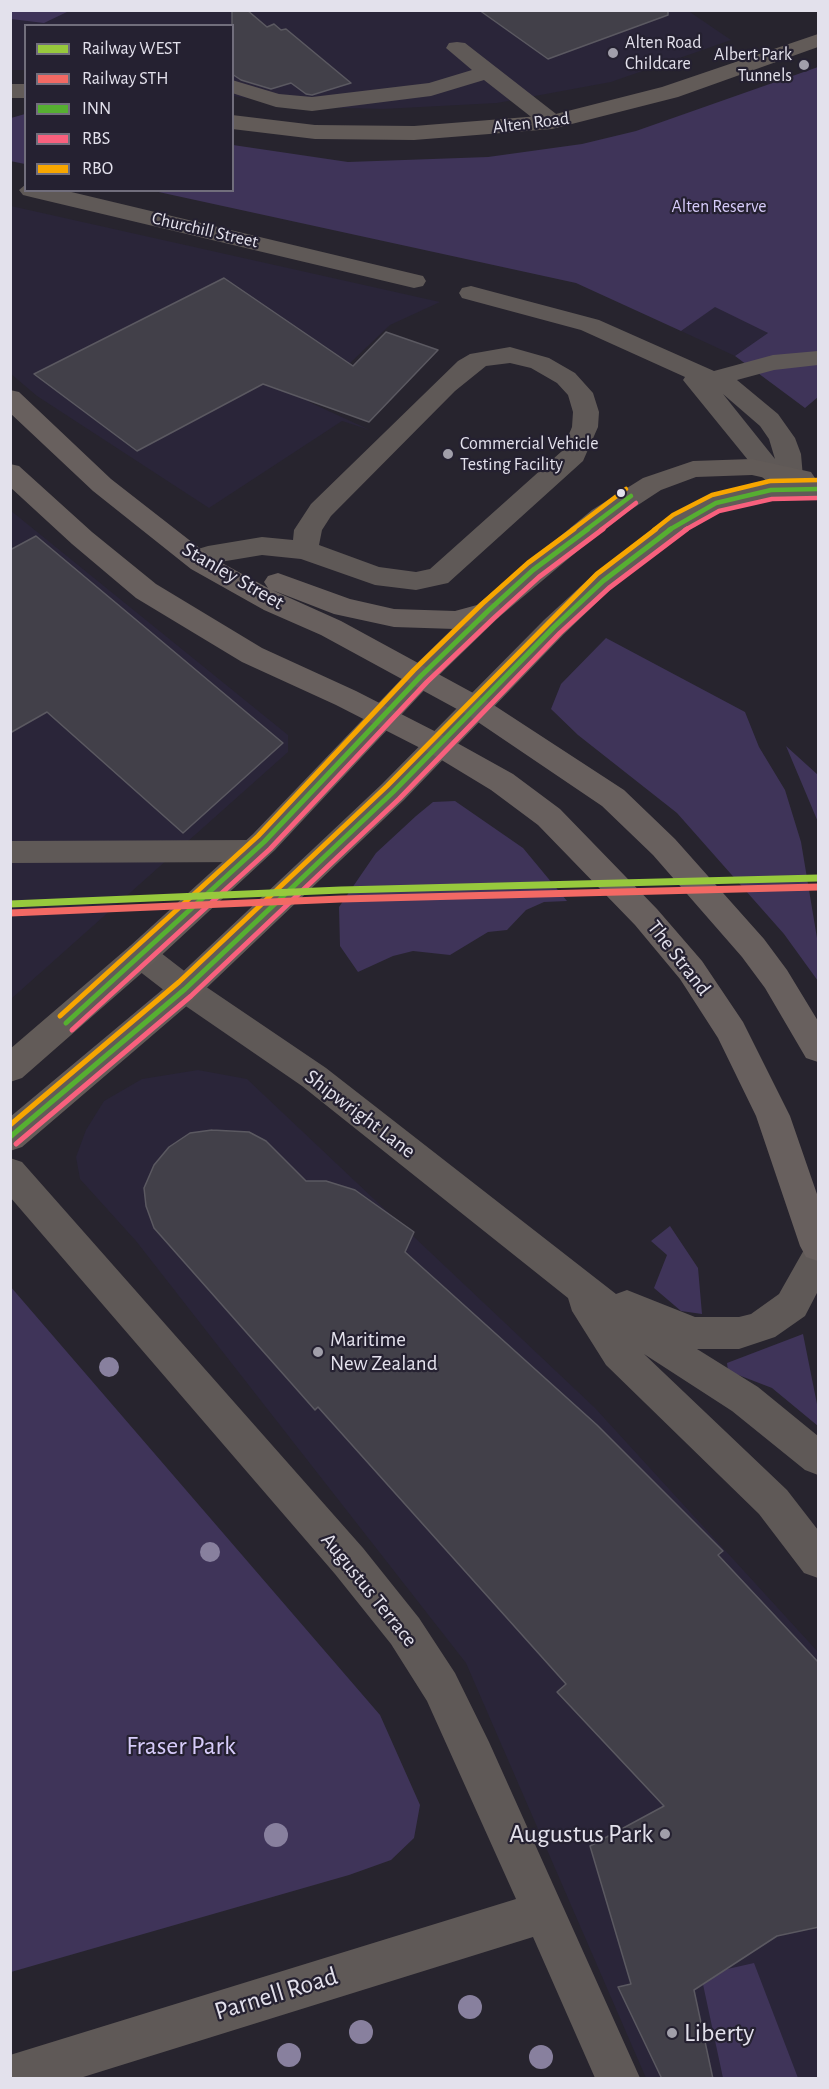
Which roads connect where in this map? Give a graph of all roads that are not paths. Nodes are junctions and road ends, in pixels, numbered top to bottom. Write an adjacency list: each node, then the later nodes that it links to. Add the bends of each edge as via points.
1 (819, 40): 5 (main road, Alten Road, via 670,92)
2 (458, 48): 3 (street)
3 (488, 72): 4 (street, via 431,89 312,104 276,100); 5 (street)
4 (234, 87)
5 (552, 122): 6 (main road, Alten Road, via 414,134 315,132)
6 (234, 123)
7 (39, 192): 8 (street, Churchill Street)
8 (414, 281)
9 (471, 292): 10 (street)
10 (529, 333): 12 (street, via 628,340); 19 (street, via 467,366 446,386 321,510 308,530); 19 (street, via 540,363 566,378 580,393 586,412 585,427 566,463 438,577 416,581 375,576)
11 (819, 358): 13 (street, via 773,363)
12 (684, 368): 13 (street); 16 (street)
13 (712, 379): 16 (street, via 727,385 769,420 785,445)
14 (10, 398): 18 (highway, Stanley Street)
15 (10, 472): 24 (highway, via 146,591 252,655)
16 (793, 481): 17 (main road); 21 (main road, via 734,467 693,469 652,484 602,516); 23 (main road, via 716,503 671,528 603,581)
17 (819, 482)
18 (139, 515): 20 (highway); 22 (highway, Stanley Street, via 201,563)
19 (305, 550): 20 (street, via 262,546)
20 (208, 555): 21 (highway, via 344,607 394,618 455,620)
21 (488, 611): 22 (main road)
22 (421, 676): 23 (highway, Stanley Street); 24 (main road)
23 (476, 707): 25 (main road); 30 (highway, via 613,798 664,847 753,948)
24 (384, 716): 25 (highway, The Strand); 26 (main road)
25 (441, 746): 29 (main road); 34 (highway, The Strand, via 502,782 549,817 646,917 691,970 731,1030 773,1116)
26 (254, 851): 27 (street); 28 (main road)
27 (10, 852)
28 (141, 955): 29 (street, Shipwright Lane); 31 (main road)
29 (185, 989): 32 (main road); 36 (street, Shipwright Lane, via 314,1077)
30 (819, 1049)
31 (10, 1069)
32 (10, 1137)
33 (10, 1172): 39 (street, Augustus Terrace, via 341,1552 405,1631 446,1697)
34 (819, 1246)
35 (819, 1259): 36 (street, Shipwright Lane, via 792,1305 762,1326 719,1335 693,1333 673,1326)
36 (574, 1280): 37 (street, Shipwright Lane, via 630,1326 745,1399); 38 (street, via 619,1354 773,1502)
37 (819, 1458)
38 (819, 1560)
39 (543, 1912): 40 (street, Parnell Road); 41 (street, Augustus Terrace)
40 (10, 2078)
41 (618, 2079)

